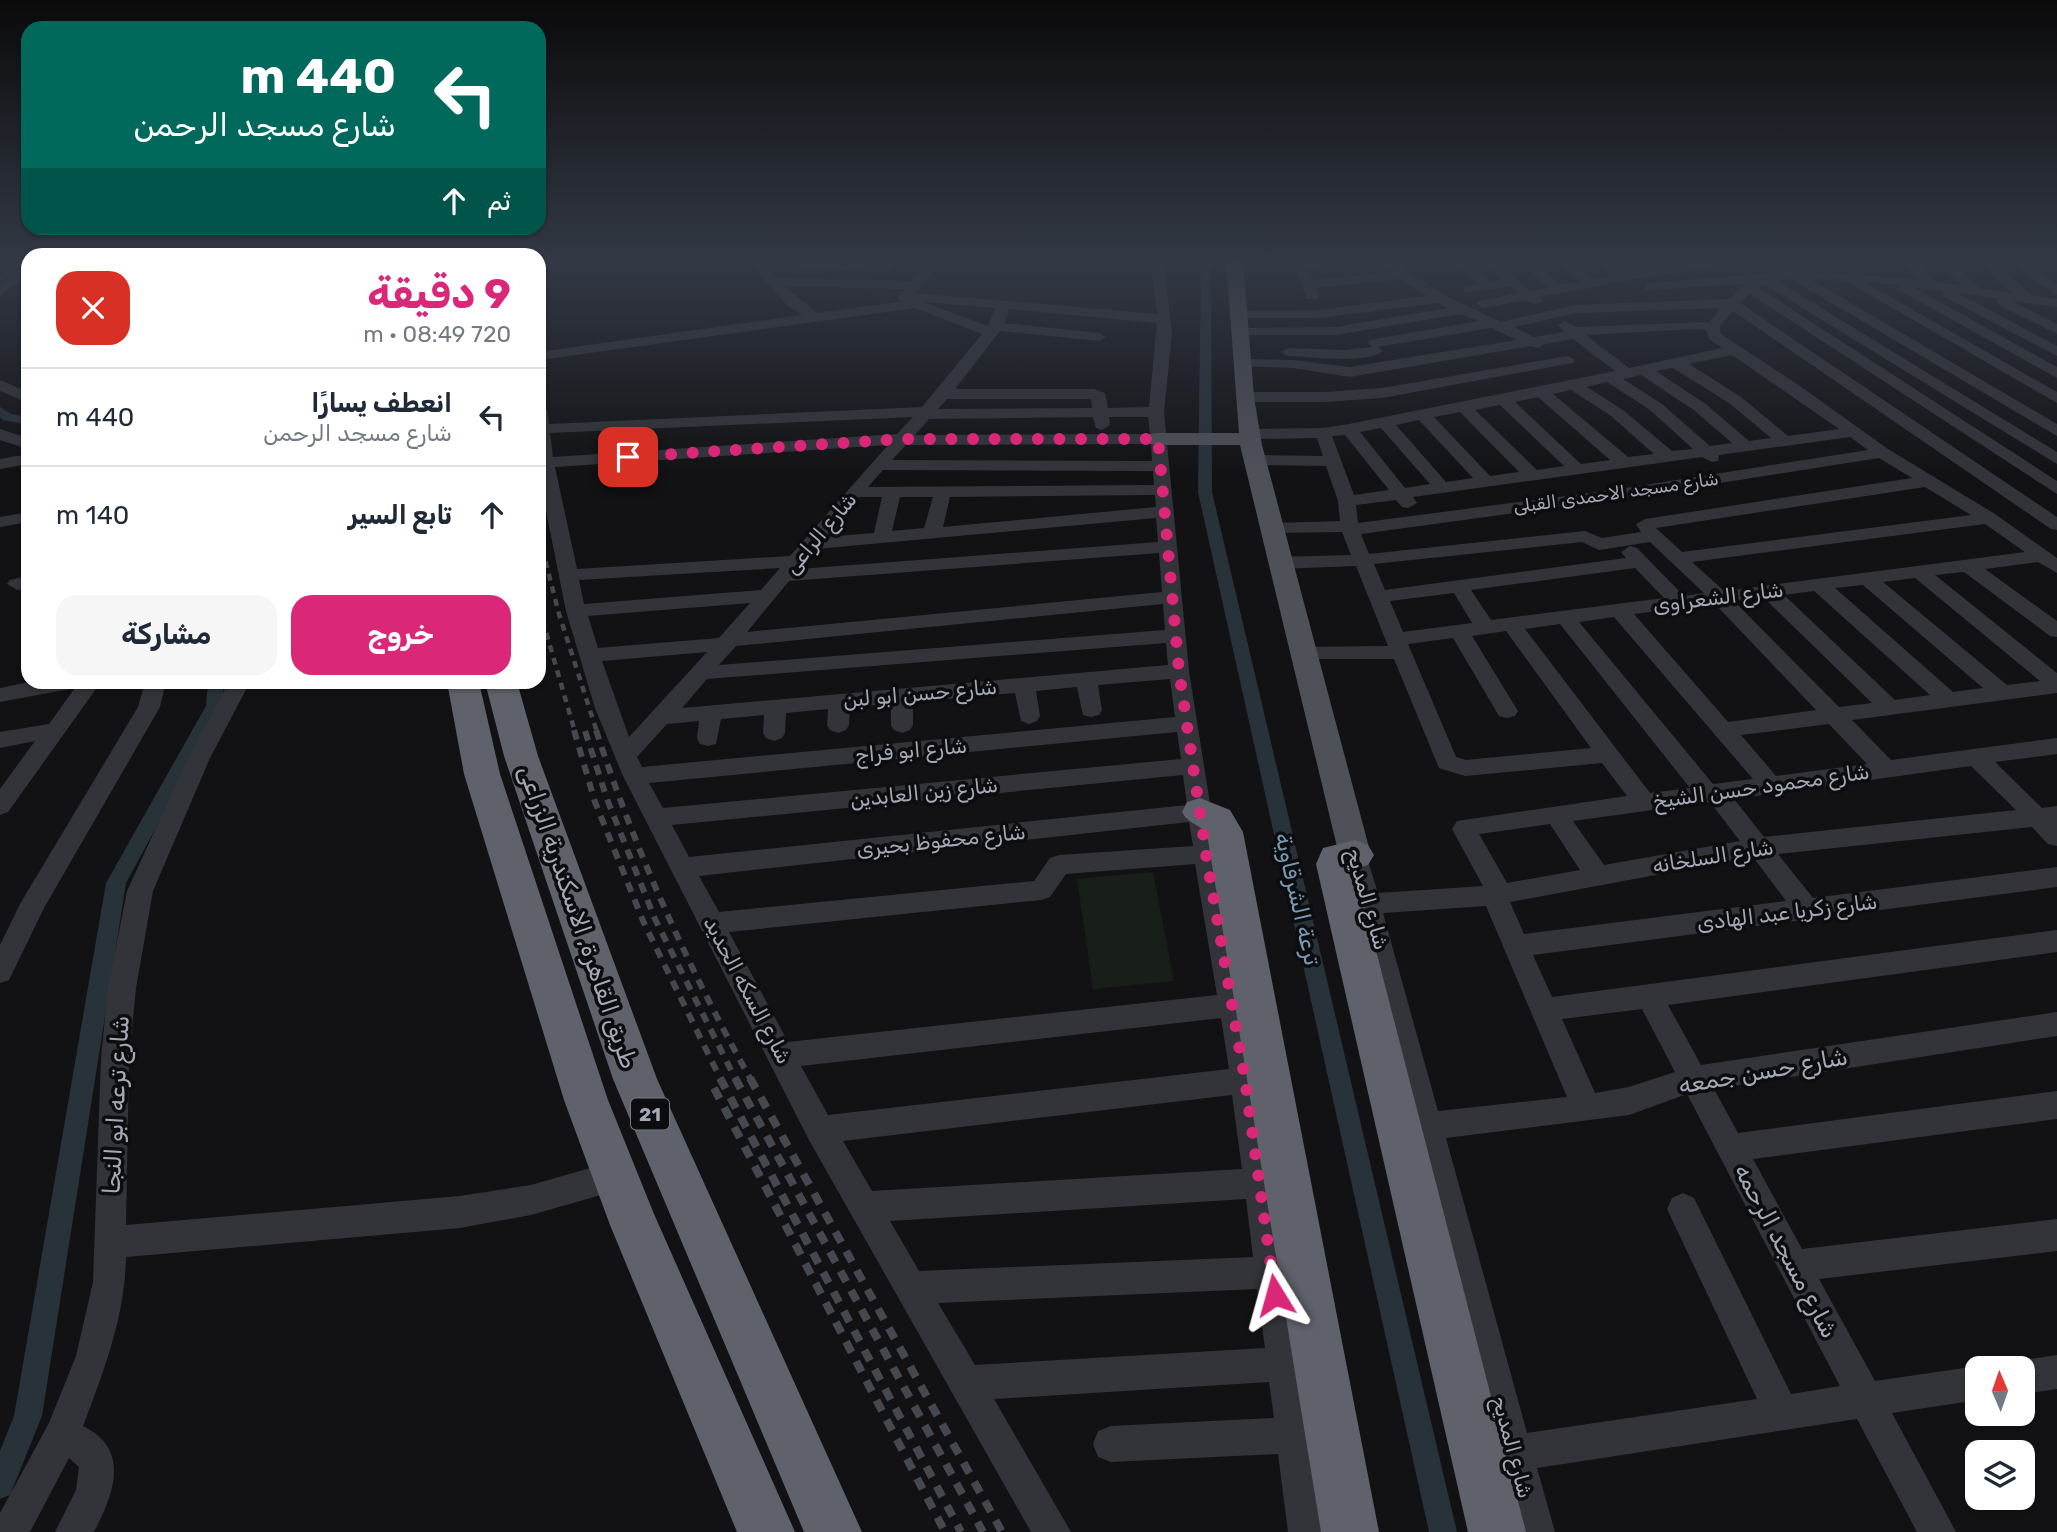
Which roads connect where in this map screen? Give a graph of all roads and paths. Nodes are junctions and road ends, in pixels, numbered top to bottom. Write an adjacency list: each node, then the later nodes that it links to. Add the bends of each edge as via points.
1 (698, 331): 31 (street)
2 (991, 331): 45 (street, شارع الراعى)
3 (1026, 331): 21 (street)
4 (1164, 331): 52 (street)
5 (1241, 331): 23 (main road, شارع المديح)
6 (1268, 331): 23 (street)
7 (1329, 331): 20 (street)
8 (1457, 331): 23 (street, via 1343,354)
9 (1512, 331): 25 (street)
10 (1573, 331): 22 (street)
11 (1705, 331): 22 (street)
12 (1713, 331): 29 (street)
13 (1773, 331): 26 (street)
14 (1834, 331): 83 (street)
15 (1846, 331): 70 (street)
16 (1897, 331): 58 (street)
17 (1942, 331): 24 (street)
18 (1983, 331): 38 (street)
19 (2018, 331): 30 (street)
20 (1326, 332): 23 (street)
21 (1099, 337)
22 (1582, 339): 25 (street); 32 (street); 39 (street)
23 (1242, 340): 25 (street, via 1293,364 1350,372); 48 (main road, شارع المديح)
24 (1961, 342): 27 (street); 33 (street)
25 (1535, 343): 32 (street)
26 (1795, 346): 28 (street); 81 (street)
27 (1930, 346)
28 (1766, 349)
29 (1733, 350): 34 (street); 59 (street, via 1795,389)
30 (2057, 352)
31 (546, 355)
32 (1562, 357): 39 (street); 48 (street, via 1382,393)
33 (1988, 358): 35 (street); 37 (street)
34 (1675, 362): 36 (street); 62 (street, via 1735,400)
35 (1957, 362)
36 (1643, 369): 39 (street); 65 (street, via 1701,408)
37 (2014, 373): 40 (street); 46 (street)
38 (2057, 373)
39 (1613, 376): 41 (street); 67 (street)
40 (1986, 376)
41 (1574, 384): 43 (street); 69 (street)
42 (0, 385): 47 (street)
43 (1541, 392): 49 (street); 72 (street)
44 (2014, 393): 46 (street)
45 (943, 394): 50 (street, via 1091,393); 53 (street, شارع الراعى)
46 (2050, 394)
47 (21, 395)
48 (1244, 397): 63 (main road, شارع المديح)
49 (1503, 399): 51 (street); 76 (street)
50 (1100, 404): 52 (street); 53 (street); 60 (street)
51 (1462, 407): 54 (street); 77 (street)
52 (1156, 412): 61 (street)
53 (926, 413): 55 (street); 66 (street, شارع الراعى)
54 (1422, 414): 56 (street); 80 (street)
55 (546, 419)
56 (1385, 422): 57 (street); 82 (street)
57 (1349, 429): 64 (street); 91 (street)
58 (2057, 431)
59 (1850, 432): 62 (street); 68 (street)
60 (1104, 439): 61 (street); 66 (street)
61 (1164, 439): 63 (main road); 74 (street)
62 (1785, 441): 65 (street)
63 (1247, 444): 64 (street); 64 (street); 97 (main road, شارع المديح)
64 (1328, 446): 92 (street)
65 (1745, 446): 67 (street)
66 (893, 449): 74 (street); 75 (street); 89 (street, شارع الراعى)
67 (1706, 452): 69 (street); 78 (street)
68 (1882, 453): 78 (street, شارع مسجد الاحمدى القبلى); 79 (street)
69 (1668, 457): 72 (street)
70 (2057, 458)
71 (21, 460): 73 (street)
72 (1624, 463): 76 (street)
73 (0, 464)
74 (1160, 466): 85 (street)
75 (546, 468): 119 (street, شارع السكه الحديد)
76 (1577, 470): 77 (street)
77 (1534, 475): 80 (street)
78 (1733, 476): 98 (street, شارع مسجد الاحمدى القبلى)
79 (1929, 481): 88 (street); 105 (street, via 1645,524)
80 (1486, 482): 82 (street)
81 (1996, 483): 88 (street); 101 (street)
82 (1442, 488): 91 (street)
83 (2057, 489)
84 (1042, 490): 85 (street); 87 (street); 100 (street)
85 (1162, 490): 93 (street)
86 (943, 491): 87 (street); 90 (street); 104 (street)
87 (992, 491): 102 (street)
88 (1946, 491): 96 (street)
89 (854, 492): 90 (street); 108 (street, شارع الراعى)
90 (892, 492): 106 (street)
91 (1401, 494): 92 (street); 98 (street)
92 (1347, 501): 103 (street)
93 (1164, 512): 100 (street); 109 (street)
94 (1315, 512): 97 (street)
95 (21, 518): 99 (street)
96 (1989, 519): 110 (street); 111 (street)
97 (1270, 521): 103 (street, شارع مسجد الاحمدى القبلى); 115 (main road, شارع المديح)
98 (1422, 521): 103 (street, شارع مسجد الاحمدى القبلى)
99 (0, 522)
100 (1041, 523): 102 (street)
101 (2057, 525)
102 (989, 527): 104 (street)
103 (1350, 528): 112 (street)
104 (932, 533): 106 (street)
105 (1653, 534): 107 (street); 111 (street)
106 (882, 537): 108 (street)
107 (1619, 541): 112 (street, via 1597,543 1585,536); 114 (street)
108 (812, 544): 113 (street, شارع الراعى)
109 (1168, 547): 120 (street); 124 (street)
110 (2040, 555): 116 (street, شارع الشعراوى); 117 (street)
111 (1678, 558): 128 (street)
112 (1362, 560): 115 (street); 127 (street)
113 (797, 561): 119 (street); 120 (street, شارع الراعى)
114 (1640, 562): 123 (street); 129 (street)
115 (1280, 564): 141 (main road, شارع المديح)
116 (1967, 565): 118 (street, شارع الشعراوى); 137 (street)
117 (2057, 567)
118 (1918, 571): 121 (street, شارع الشعراوى); 147 (street)
119 (569, 575): 131 (street, شارع السكه الحديد)
120 (784, 576): 126 (street, شارع الراعى)
121 (1867, 578): 122 (street, شارع الشعراوى); 155 (street)
122 (1818, 584): 125 (street, شارع الشعراوى); 158 (street)
123 (1459, 586): 127 (street); 135 (street)
124 (1171, 590): 133 (street); 138 (street); 139 (street)
125 (1768, 591): 128 (street, شارع الشعراوى); 161 (street)
126 (769, 595): 131 (street); 133 (street, شارع الراعى)
127 (1377, 597): 140 (street)
128 (1719, 597): 129 (street, شارع الشعراوى); 166 (street)
129 (1679, 602): 130 (street, شارع الشعراوى)
130 (1619, 610): 132 (street, شارع الشعراوى); 173 (street)
131 (576, 611): 142 (street, شارع السكه الحديد)
132 (1565, 617): 134 (street, شارع الشعراوى); 184 (street)
133 (745, 623): 139 (street, شارع الراعى)
134 (1511, 624): 135 (street, شارع الشعراوى); 178 (street)
135 (1485, 627): 136 (street, شارع الشعراوى)
136 (1459, 631): 140 (street, شارع الشعراوى); 163 (street)
137 (2057, 631)
138 (1175, 636): 143 (street); 144 (street)
139 (729, 642): 142 (street); 144 (street, شارع الراعى)
140 (1398, 645): 141 (street, شارع الشعراوى); 178 (street, via 1445,758 1452,765 1465,768)
141 (1303, 654): 193 (main road, شارع المديح)
142 (588, 655): 180 (street, شارع السكه الحديد)
143 (1179, 671): 145 (street, شارع حسن ابو لبن); 169 (street)
144 (701, 673): 167 (street, شارع الراعى)
145 (1086, 678): 146 (street, شارع حسن ابو لبن); 162 (street)
146 (1024, 684): 154 (street, شارع حسن ابو لبن); 168 (street)
147 (2057, 685): 155 (street)
148 (33, 689): 156 (street)
149 (86, 689): 172 (street)
150 (154, 689): 203 (street, via 149,707 33,904)
151 (236, 689): 221 (street, شارع ترعه ابو النجا, via 193,770 140,891 115,1058)
152 (465, 689): 216 (highway, طريق القاهرة, الاسكندرية الزراعى / 21, via 486,787 586,1100)
153 (503, 689): 240 (highway, طريق القاهرة, الاسكندرية الزراعى / 21, via 521,756 635,1079)
154 (965, 689): 157 (street, شارع حسن ابو لبن); 165 (street)
155 (2003, 693): 158 (street)
156 (0, 695)
157 (902, 695): 159 (street, شارع حسن ابو لبن); 171 (street)
158 (1948, 700): 161 (street)
159 (839, 701): 160 (street, شارع حسن ابو لبن); 170 (street)
160 (776, 706): 164 (street, شارع حسن ابو لبن); 174 (street)
161 (1890, 708): 166 (street)
162 (1091, 710)
163 (1507, 710)
164 (711, 712): 167 (street, شارع حسن ابو لبن); 175 (street)
165 (966, 712)
166 (1834, 715): 173 (street); 182 (street)
167 (661, 716): 180 (street, شارع الراعى)
168 (1029, 716)
169 (1187, 723): 180 (street, شارع ابو فراج); 181 (street)
170 (838, 725)
171 (902, 725)
172 (56, 730): 176 (street); 186 (street)
173 (1723, 730): 183 (street)
174 (774, 733)
175 (708, 738)
176 (0, 740)
177 (2057, 746): 179 (street, شارع محمود حسن الشيخ)
178 (1608, 754): 185 (street)
179 (1976, 757): 182 (street, شارع محمود حسن الشيخ); 188 (street)
180 (630, 765): 189 (street, شارع السكه الحديد)
181 (1194, 766): 189 (street, شارع زين العابدين); 190 (street)
182 (1886, 769): 183 (street, شارع محمود حسن الشيخ)
183 (1771, 785): 184 (street, شارع محمود حسن الشيخ)
184 (1711, 793): 185 (street, شارع محمود حسن الشيخ); 192 (street)
185 (1644, 802): 187 (street, شارع محمود حسن الشيخ)
186 (0, 805)
187 (1556, 814): 195 (street); 197 (street, شارع محمود حسن الشيخ, via 1465,827)
188 (2047, 816): 191 (street); 192 (street, شارع السلخانه)
189 (655, 818): 194 (street, شارع السكه الحديد)
190 (1203, 833): 194 (street, شارع محفوظ بحيرى); 200 (street, via 1059,865 1041,890); 205 (street); 243 (highway, via 1217,820 1225,832)
191 (2057, 837)
192 (1758, 847): 195 (street, شارع السلخانه); 199 (street)
193 (1355, 855): 198 (street, شارع المديح); 244 (highway, via 1336,858 1335,864)
194 (681, 868): 200 (street, شارع السكه الحديد)
195 (1597, 875): 197 (street, شارع السلخانه)
196 (2057, 877): 199 (street, شارع زكريا عبد الهادى)
197 (1498, 894): 198 (street, شارع السلخانه); 202 (street)
198 (1370, 904): 213 (street, شارع المديح)
199 (1807, 909): 202 (street, شارع زكريا عبد الهادى)
200 (713, 923): 208 (street, شارع السكه الحديد)
201 (2057, 941): 204 (street)
202 (1516, 946): 206 (street)
203 (0, 972)
204 (1648, 996): 206 (street); 209 (street, شارع مسجد الرحمه)
205 (1232, 1005): 208 (street); 210 (street)
206 (1544, 1010): 212 (street)
207 (2057, 1024): 209 (street, شارع حسن جمعه)
208 (782, 1055): 214 (street, شارع السكه الحديد)
209 (1693, 1079): 212 (street, شارع حسن جمعه, via 1629,1101); 215 (street, شارع مسجد الرحمه)
210 (1245, 1080): 214 (street); 217 (street)
211 (2057, 1105): 215 (street)
212 (1587, 1108): 213 (street, شارع حسن جمعه)
213 (1430, 1126): 235 (street, شارع المديح)
214 (820, 1130): 218 (street, شارع السكه الحديد)
215 (1730, 1148): 222 (street, شارع مسجد الرحمه)
216 (615, 1176): 221 (street, via 531,1200 460,1212); 239 (highway, طريق القاهرة, الاسكندرية الزراعى / 21)
217 (1259, 1183): 218 (street); 223 (street)
218 (865, 1207): 224 (street, شارع السكه الحديد)
219 (1683, 1209): 231 (street)
220 (2057, 1235): 222 (street)
221 (111, 1242): 232 (street, شارع ترعه ابو النجا, via 109,1282 93,1356)
222 (1794, 1266): 230 (street, شارع مسجد الرحمه)
223 (1272, 1272): 224 (street); 225 (street)
224 (910, 1288): 228 (street, شارع السكه الحديد)
225 (1285, 1364): 228 (street); 233 (street)
226 (2057, 1371): 227 (street)
227 (2035, 1375)
228 (964, 1383): 241 (street, شارع السكه الحديد)
229 (1965, 1385): 230 (street)
230 (1866, 1400): 231 (street); 236 (street, شارع مسجد الرحمه)
231 (1782, 1413): 235 (street)
232 (62, 1435): 237 (street, شارع ترعه ابو النجا); 238 (street, via 87,1448 96,1460 98,1478)
233 (1294, 1435): 234 (street); 242 (street)
234 (1111, 1444)
235 (1514, 1453): 245 (street, شارع المديح)
236 (1930, 1519)
237 (10, 1532)
238 (74, 1532)
239 (766, 1532)
240 (833, 1532)
241 (1052, 1532)
242 (1307, 1532)
243 (1350, 1532)
244 (1497, 1532)
245 (1536, 1532)

